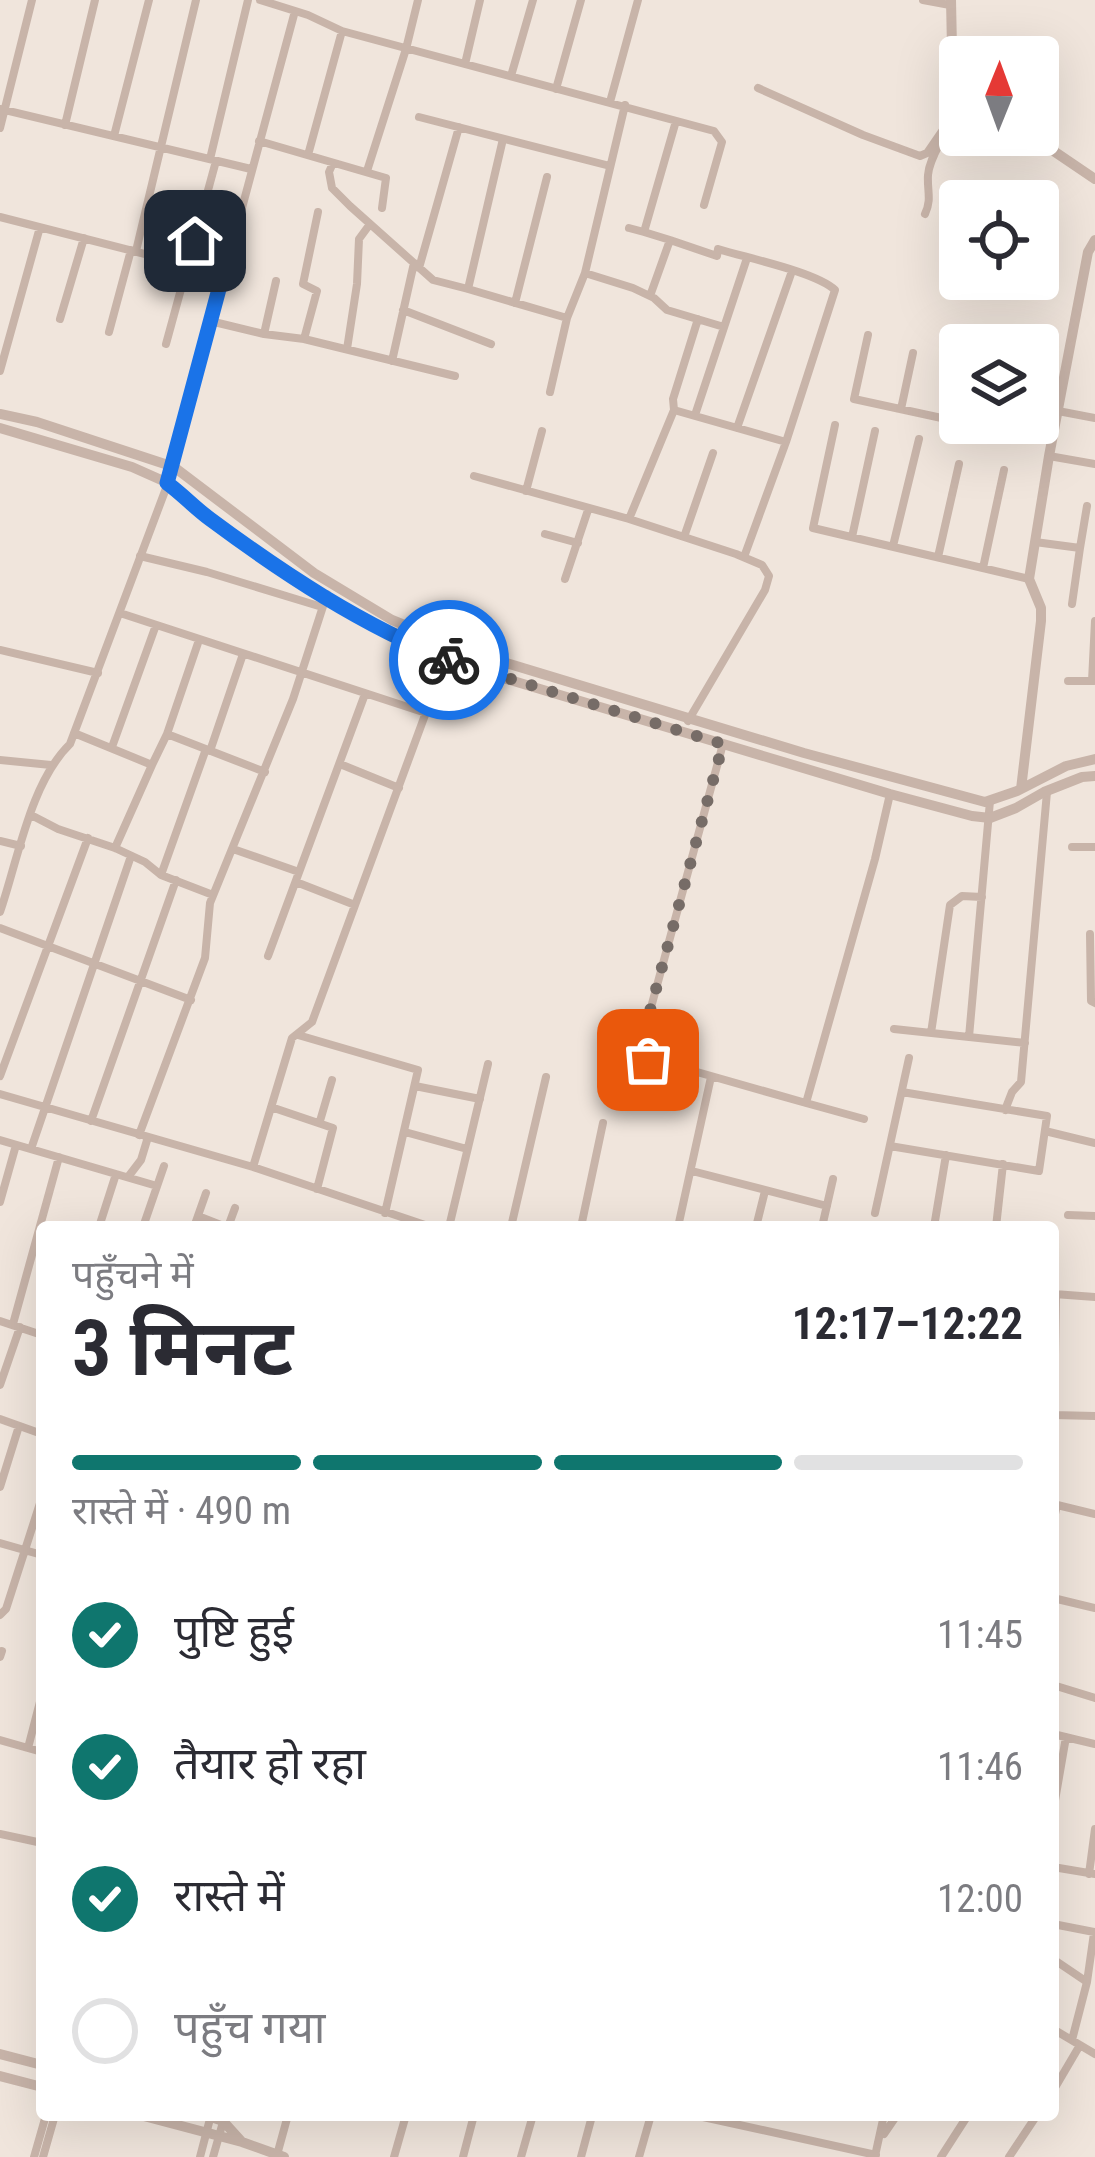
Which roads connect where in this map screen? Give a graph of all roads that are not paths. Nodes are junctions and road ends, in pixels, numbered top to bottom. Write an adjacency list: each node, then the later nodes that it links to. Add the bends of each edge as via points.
1 (32, 0): 26 (street)
2 (95, 0): 29 (street)
3 (149, 0): 32 (street)
4 (196, 0): 36 (street)
5 (248, 0): 40 (street)
6 (260, 0): 15 (street)
7 (311, 0): 16 (street)
8 (418, 0): 19 (street)
9 (480, 0): 20 (street)
10 (533, 0): 21 (street)
11 (581, 0): 22 (street)
12 (638, 0): 24 (street)
13 (922, 0): 14 (street)
14 (950, 2): 18 (street)
15 (296, 11): 16 (street); 35 (street)
16 (308, 15): 17 (street)
17 (342, 31): 19 (street); 38 (street)
18 (951, 36)
19 (406, 49): 20 (street); 44 (street)
20 (465, 64): 21 (street)
21 (511, 76): 22 (street)
22 (556, 88): 24 (street)
23 (758, 88): 33 (street, via 920,155)
24 (610, 102): 25 (street)
25 (625, 105): 28 (street); 42 (street)
26 (2, 110): 29 (street); 30 (street)
27 (419, 117): 31 (street)
28 (676, 121): 47 (street, via 714,131 722,142); 55 (street)
29 (65, 125): 32 (street)
30 (0, 128)
31 (459, 128): 34 (street); 62 (street)
32 (114, 136): 36 (street)
33 (939, 136)
34 (503, 139): 42 (street); 67 (street)
35 (259, 141): 38 (street); 43 (street)
36 (161, 147): 40 (street); 59 (street)
37 (939, 148): 50 (street)
38 (308, 155): 41 (street)
39 (1059, 155): 46 (street)
40 (213, 160): 43 (street); 61 (street)
41 (333, 163): 44 (street); 52 (street, via 332,188)
42 (610, 166): 64 (street)
43 (251, 169): 65 (street)
44 (367, 171): 48 (street, via 386,178)
45 (547, 177): 69 (street)
46 (1095, 179)
47 (704, 206)
48 (382, 208)
49 (318, 212): 80 (street, via 303,284 317,291)
50 (925, 214)
51 (0, 217): 53 (street)
52 (370, 224): 62 (street); 83 (street, via 359,239)
53 (40, 227): 56 (street); 78 (street)
54 (629, 228): 55 (street)
55 (644, 232): 57 (street)
56 (84, 238): 59 (street); 72 (street)
57 (670, 240): 60 (street); 68 (street)
58 (1095, 240): 89 (street)
59 (134, 251): 61 (street); 76 (street)
60 (747, 258): 63 (street); 75 (street)
61 (189, 265): 65 (street); 81 (street)
62 (417, 265): 67 (street, via 434,280); 70 (street)
63 (792, 272): 98 (street); 103 (street, via 835,290)
64 (585, 273): 68 (street); 71 (street)
65 (223, 274): 74 (street)
66 (276, 280): 77 (street)
67 (468, 289): 69 (street)
68 (650, 296): 73 (street)
69 (515, 303): 71 (street)
70 (403, 310): 82 (street); 85 (street)
71 (567, 318): 88 (street)
72 (60, 319)
73 (698, 319): 75 (street); 91 (street)
74 (210, 321): 77 (street); 109 (street)
75 (724, 327): 94 (street)
76 (109, 332)
77 (264, 334): 80 (street)
78 (5, 335): 86 (street)
79 (868, 335): 90 (street, via 854,399)
80 (304, 339): 83 (street)
81 (166, 344)
82 (491, 344)
83 (347, 350): 85 (street)
84 (913, 353): 90 (street)
85 (392, 361): 87 (street)
86 (0, 371)
87 (455, 376)
88 (550, 392)
89 (1059, 406)
90 (901, 409): 95 (street)
91 (674, 410): 94 (street); 116 (street)
92 (1059, 411): 96 (street)
93 (0, 414): 109 (street)
94 (695, 415): 98 (street)
95 (939, 417)
96 (1095, 418)
97 (835, 425): 119 (street, via 813,528)
98 (737, 428): 103 (street)
99 (1, 431): 112 (street)
100 (542, 431): 113 (street)
101 (875, 431): 119 (street)
102 (919, 439): 122 (street)
103 (787, 442): 125 (street)
104 (1051, 444): 106 (street)
105 (713, 453): 118 (street)
106 (1048, 456): 108 (street); 120 (street)
107 (959, 464): 126 (street)
108 (1095, 464)
109 (171, 466): 112 (street); 130 (street)
110 (1004, 470): 127 (street)
111 (474, 476): 113 (street)
112 (167, 483): 124 (street); 131 (street)
113 (526, 491): 115 (street)
114 (1087, 506): 123 (street)
115 (588, 510): 116 (street); 121 (street)
116 (628, 519): 118 (street)
117 (545, 534): 121 (street)
118 (684, 537): 125 (street)
119 (852, 537): 122 (street)
120 (1035, 542): 123 (street); 129 (street)
121 (578, 543): 128 (street)
122 (893, 546): 126 (street)
123 (1080, 548): 132 (street)
124 (140, 556): 131 (street); 133 (street)
125 (744, 557): 147 (street, via 763,565 769,581)
126 (938, 557): 127 (street)
127 (983, 568): 129 (street)
128 (566, 579)
129 (1029, 579): 162 (street, via 1041,621)
130 (332, 584): 131 (street); 137 (street)
131 (324, 602): 140 (street); 142 (street)
132 (1072, 604)
133 (120, 613): 135 (street); 141 (street)
134 (1095, 621): 144 (street)
135 (156, 626): 136 (street); 152 (street)
136 (199, 640): 139 (street); 150 (street)
137 (454, 645): 140 (street); 147 (street)
138 (0, 650): 141 (street)
139 (243, 654): 142 (street); 153 (street)
140 (446, 658): 146 (street); 148 (street)
141 (98, 673): 149 (street)
142 (301, 674): 145 (street); 159 (street)
143 (1068, 681): 144 (street)
144 (1093, 681)
145 (365, 694): 146 (street); 156 (street)
146 (426, 713): 161 (street)
147 (690, 717): 148 (street); 165 (street)
148 (681, 732): 151 (street)
149 (74, 733): 152 (street); 157 (street)
150 (167, 734): 153 (street); 158 (street)
151 (723, 744): 164 (street); 200 (street, via 640,1051)
152 (112, 747): 158 (street)
153 (208, 750): 159 (street); 176 (street)
154 (1095, 759): 162 (street)
155 (0, 760): 157 (street)
156 (340, 764): 161 (street); 177 (street)
157 (51, 765): 166 (street)
158 (152, 765): 173 (street)
159 (265, 772): 174 (street)
160 (1095, 776): 163 (street)
161 (399, 788): 181 (street)
162 (1022, 789): 165 (street)
163 (1048, 790): 167 (street); 195 (street)
164 (890, 794): 167 (street); 206 (street)
165 (990, 801): 167 (street)
166 (31, 815): 168 (street); 170 (street)
167 (990, 818): 180 (street)
168 (88, 838): 173 (street); 185 (street)
169 (0, 841): 170 (street)
170 (21, 846): 182 (street)
171 (1072, 847): 172 (street)
172 (1095, 847)
173 (115, 848): 175 (street)
174 (232, 848): 177 (street); 179 (street)
175 (131, 856): 176 (street); 187 (street)
176 (161, 874): 178 (street)
177 (298, 877): 181 (street); 186 (street)
178 (176, 880): 179 (street); 188 (street)
179 (214, 895): 189 (street)
180 (982, 898): 192 (street, via 950,904); 194 (street)
181 (356, 905): 193 (street, via 312,1022)
182 (0, 912)
183 (0, 928): 185 (street)
184 (1090, 934): 190 (street)
185 (49, 947): 187 (street); 198 (street)
186 (268, 956)
187 (94, 964): 188 (street); 207 (street)
188 (142, 982): 189 (street); 211 (street)
189 (190, 1000): 216 (street)
190 (1095, 1003)
191 (894, 1029): 192 (street)
192 (931, 1033): 194 (street)
193 (298, 1035): 202 (street, via 418,1070); 208 (street)
194 (969, 1037): 195 (street)
195 (1025, 1042): 209 (street, via 1021,1082)
196 (909, 1058): 203 (street)
197 (488, 1064): 205 (street)
198 (0, 1076)
199 (546, 1077): 252 (street)
200 (711, 1077): 206 (street); 228 (street)
201 (332, 1081): 212 (street)
202 (416, 1086): 205 (street); 215 (street)
203 (902, 1092): 209 (street); 220 (street)
204 (0, 1094): 207 (street)
205 (479, 1100): 222 (street)
206 (806, 1103): 210 (street)
207 (44, 1107): 211 (street); 221 (street)
208 (272, 1107): 212 (street); 227 (street)
209 (1005, 1110): 214 (street, via 1047,1116)
210 (864, 1119)
211 (91, 1121): 216 (street)
212 (320, 1121): 233 (street, via 334,1131)
213 (603, 1123): 253 (street)
214 (1045, 1131): 218 (street); 225 (street, via 1039,1171)
215 (405, 1132): 222 (street); 239 (street)
216 (144, 1136): 227 (street); 230 (street)
217 (0, 1140): 219 (street)
218 (1095, 1143)
219 (16, 1145): 221 (street); 236 (street)
220 (890, 1146): 223 (street); 240 (street)
221 (31, 1149): 224 (street)
222 (467, 1149): 251 (street)
223 (946, 1155): 225 (street); 257 (street)
224 (59, 1157): 229 (street); 244 (street)
225 (1003, 1164): 258 (street)
226 (164, 1166): 232 (street)
227 (253, 1167): 233 (street)
228 (692, 1171): 234 (street); 254 (street)
229 (116, 1174): 230 (street); 245 (street)
230 (128, 1177): 232 (street)
231 (833, 1179): 237 (street)
232 (157, 1186): 246 (street)
233 (317, 1189): 239 (street)
234 (765, 1191): 237 (street); 255 (street)
235 (206, 1193): 242 (street)
236 (0, 1202)
237 (826, 1206): 256 (street)
238 (235, 1208): 249 (street)
239 (386, 1213): 250 (street)
240 (875, 1214)
241 (1068, 1215): 243 (street)
242 (198, 1216): 247 (street); 248 (street)
243 (1095, 1216)
244 (43, 1221)
245 (101, 1221)
246 (145, 1221)
247 (196, 1221)
248 (211, 1221)
249 (230, 1221)
250 (412, 1221)
251 (450, 1221)
252 (512, 1221)
253 (582, 1221)
254 (680, 1221)
255 (758, 1221)
256 (823, 1221)
257 (935, 1221)
258 (997, 1221)
259 (36, 1250): 263 (street)
260 (1059, 1294): 261 (street)
261 (1095, 1297)
262 (0, 1321): 263 (street)
263 (17, 1326): 264 (street); 265 (street)
264 (36, 1333)
265 (0, 1383)
266 (1059, 1415): 267 (street)
267 (1095, 1416)
268 (0, 1419): 269 (street)
269 (19, 1426): 270 (street); 271 (street)
270 (36, 1432)
271 (0, 1487)
272 (1059, 1506): 274 (street)
273 (36, 1514): 276 (street)
274 (1095, 1514)
275 (0, 1543): 276 (street)
276 (23, 1550): 277 (street); 280 (street)
277 (36, 1553)
278 (1059, 1599): 279 (street)
279 (1095, 1607)
280 (0, 1616)
281 (1059, 1687): 282 (street)
282 (1095, 1698)
283 (36, 1717): 288 (street)
284 (1059, 1735): 285 (street)
285 (1066, 1737): 287 (street); 290 (street)
286 (0, 1740): 288 (street)
287 (1095, 1744)
288 (28, 1748): 289 (street)
289 (36, 1750)
290 (1059, 1777)
291 (1095, 1829): 295 (street)
292 (0, 1834): 293 (street)
293 (36, 1842)
294 (1059, 1869): 295 (street)
295 (1092, 1874)
296 (1059, 1925): 297 (street)
297 (1094, 1933): 299 (street)
298 (1059, 1963): 299 (street)
299 (1087, 1982): 301 (street)
300 (1059, 2032): 301 (street)
301 (1076, 2042): 303 (street); 306 (street)
302 (0, 2054): 304 (street)
303 (1095, 2054)
304 (36, 2063)
305 (0, 2075): 307 (street)
306 (1059, 2078)
307 (36, 2085)
308 (44, 2121): 329 (street)
309 (53, 2121): 330 (street)
310 (161, 2121): 324 (street)
311 (214, 2121): 324 (street)
312 (220, 2121): 326 (street)
313 (287, 2121): 327 (street)
314 (404, 2121): 333 (street)
315 (472, 2121): 334 (street)
316 (531, 2121): 335 (street)
317 (591, 2121): 336 (street)
318 (649, 2121): 337 (street)
319 (720, 2121): 328 (street)
320 (883, 2121): 325 (street)
321 (893, 2121): 325 (street)
322 (964, 2121): 338 (street)
323 (1033, 2121): 339 (street)
324 (212, 2136): 326 (street); 331 (street); 332 (street)
325 (881, 2138): 328 (street)
326 (242, 2142): 327 (street)
327 (281, 2156)
328 (875, 2156)
329 (34, 2157)
330 (43, 2157)
331 (200, 2157)
332 (213, 2157)
333 (394, 2157)
334 (463, 2157)
335 (521, 2157)
336 (581, 2157)
337 (640, 2157)
338 (941, 2157)
339 (1009, 2157)

